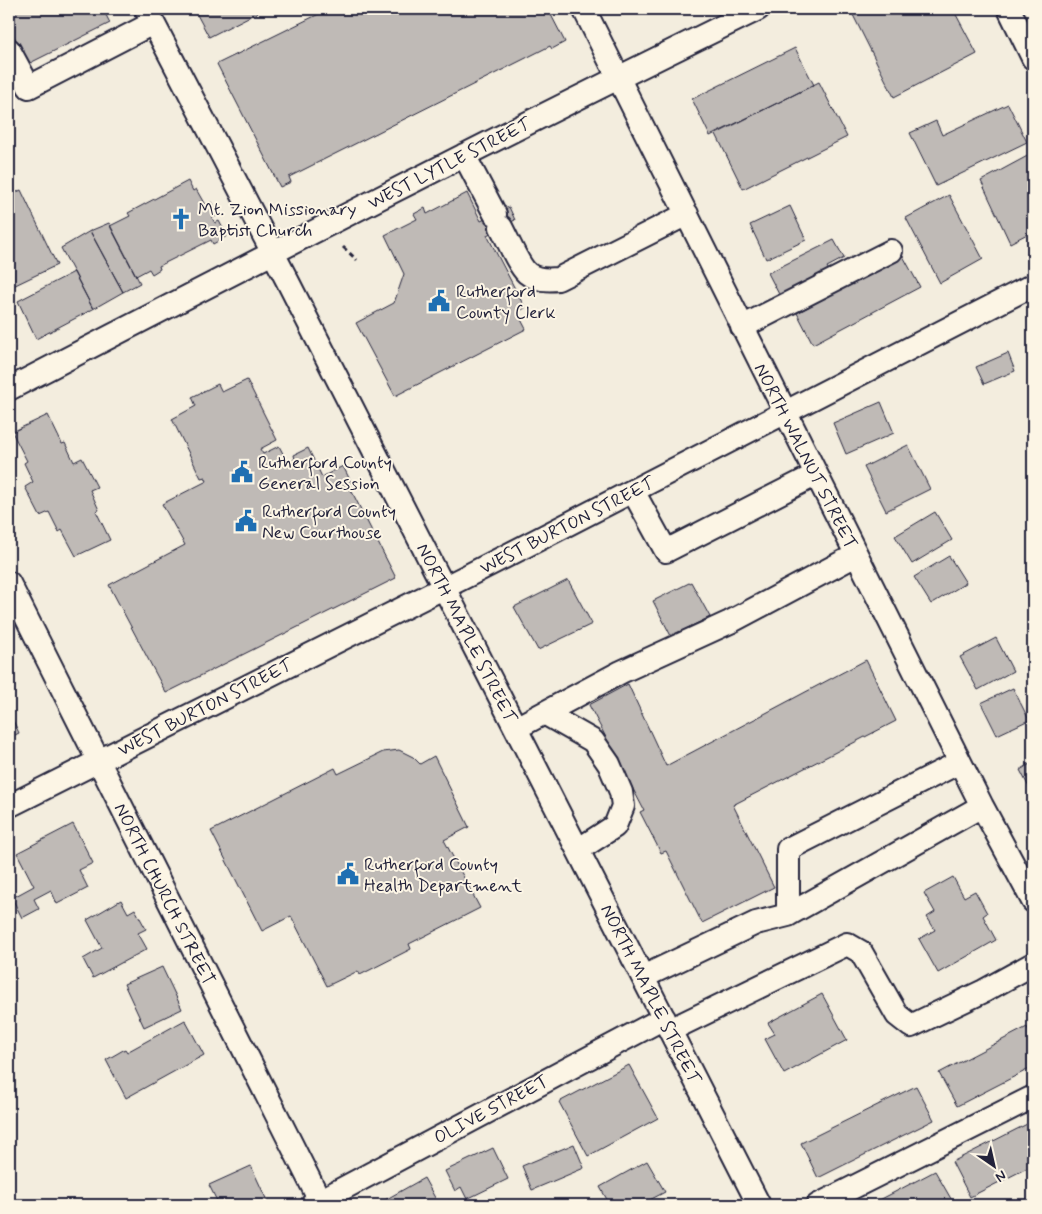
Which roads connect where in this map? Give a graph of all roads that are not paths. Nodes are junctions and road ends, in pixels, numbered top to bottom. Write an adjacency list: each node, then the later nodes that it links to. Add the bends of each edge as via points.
1 (584, 9): 7 (street, NORTH WALNUT STREET)
2 (758, 9): 7 (street, WEST LYTLE STREET)
3 (1009, 9): 6 (street)
4 (150, 16): 5 (street, via 29,87); 10 (street, NORTH MAPLE STREET)
5 (9, 50)
6 (1033, 58)
7 (619, 77): 8 (street, WEST LYTLE STREET); 9 (street, NORTH WALNUT STREET)
8 (464, 155): 9 (street, via 516,256 527,273 543,280 558,279); 10 (street, WEST LYTLE STREET)
9 (686, 214): 13 (street, NORTH WALNUT STREET)
10 (273, 252): 14 (street, WEST LYTLE STREET); 20 (street, NORTH MAPLE STREET)
11 (891, 252): 13 (street)
12 (1033, 285): 15 (street, WEST BURTON STREET)
13 (742, 327): 15 (street, NORTH WALNUT STREET)
14 (9, 388)
15 (785, 414): 16 (street, NORTH WALNUT STREET); 17 (street, WEST BURTON STREET)
16 (816, 475): 17 (street, via 666,551); 18 (street, NORTH WALNUT STREET)
17 (633, 491): 20 (street, WEST BURTON STREET)
18 (856, 555): 21 (street, via 730,622 622,672); 24 (street, NORTH WALNUT STREET)
19 (9, 583): 23 (street, NORTH CHURCH STREET)
20 (444, 588): 22 (street, NORTH MAPLE STREET); 23 (street, WEST BURTON STREET)
21 (544, 713): 22 (street); 27 (street, via 593,741 609,764 621,792 622,806 615,826)
22 (516, 728): 27 (street, NORTH MAPLE STREET)
23 (98, 761): 25 (street, WEST BURTON STREET); 34 (street, NORTH CHURCH STREET)
24 (960, 762): 26 (street, NORTH WALNUT STREET); 29 (street, via 788,849)
25 (9, 806)
26 (982, 806): 28 (street, NORTH WALNUT STREET); 29 (street)
27 (578, 850): 31 (street, NORTH MAPLE STREET)
28 (1033, 901)
29 (788, 915): 31 (street, via 756,923)
30 (1033, 964): 32 (street, OLIVE STREET, via 912,1026 897,1015 861,952 847,944)
31 (642, 977): 32 (street, NORTH MAPLE STREET)
32 (666, 1024): 34 (street, OLIVE STREET); 35 (street, NORTH MAPLE STREET)
33 (1033, 1097): 36 (street)
34 (318, 1204)
35 (759, 1205)
36 (818, 1205)

